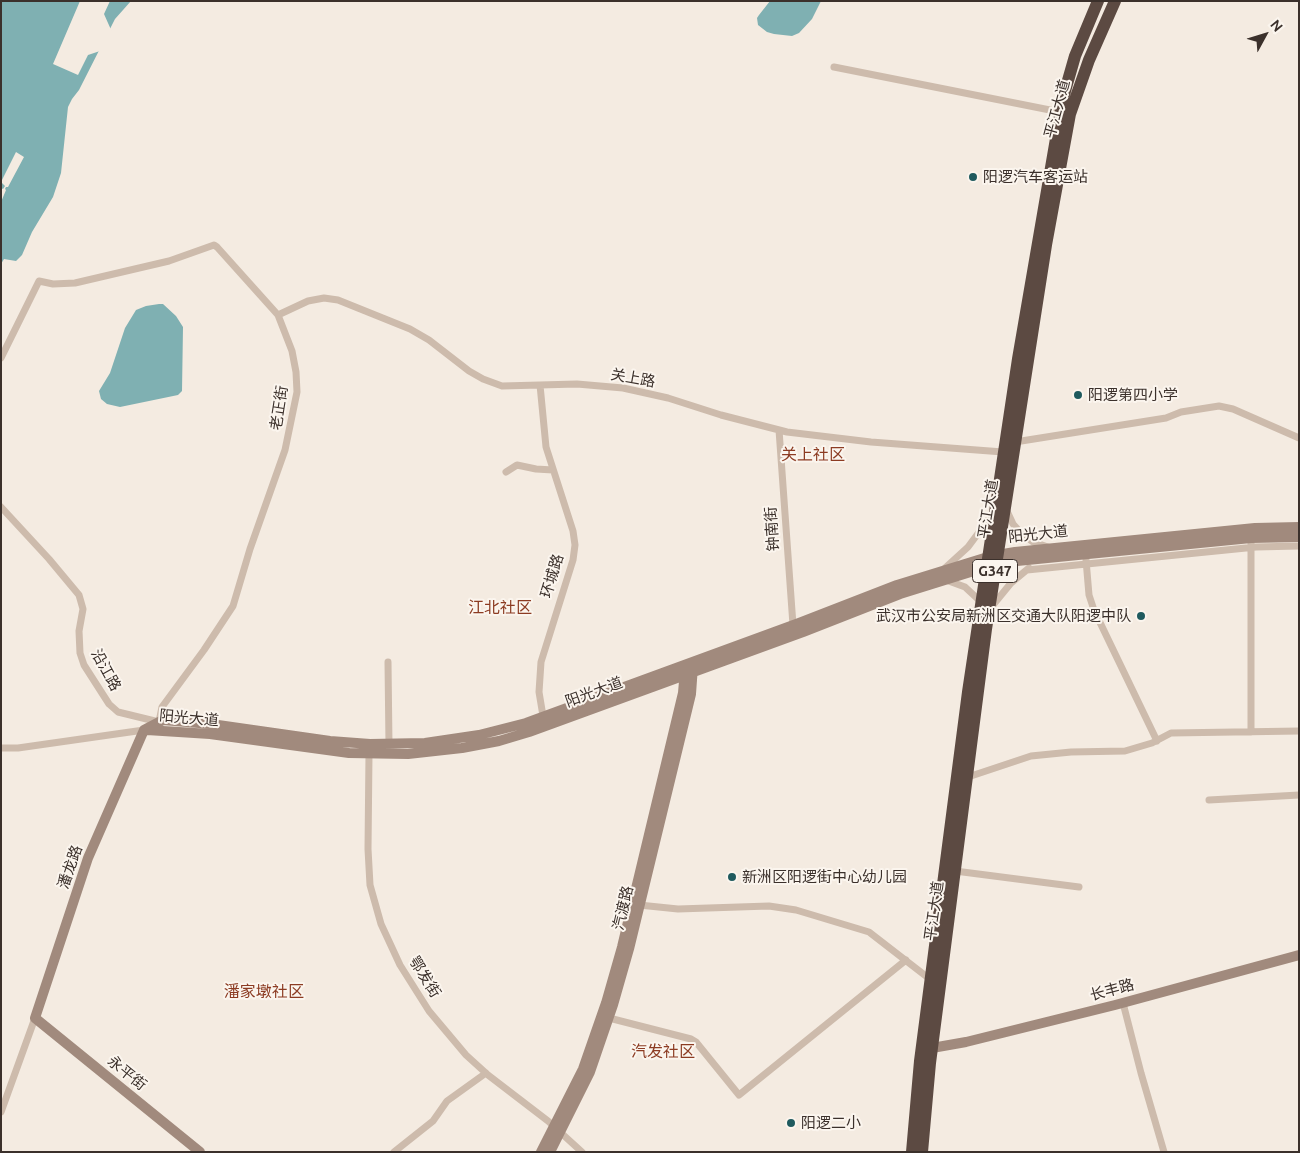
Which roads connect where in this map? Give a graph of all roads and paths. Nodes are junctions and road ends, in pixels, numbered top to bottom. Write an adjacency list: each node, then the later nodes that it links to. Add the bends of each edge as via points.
1 (1098, 1): 4 (highway, 平江大道 / G347, via 1070,70)
2 (1115, 1): 10 (highway, 平江大道 / G347, via 1070,114)
3 (834, 67): 4 (street)
4 (1060, 112): 11 (highway, 平江大道 / G347)
5 (278, 314): 6 (street, 老正街, via 214,245 169,262 75,283 39,281); 7 (street, 关上路, via 308,301 338,300 410,329 487,381 502,386); 31 (street, 老正街, via 292,351 297,382 285,450 233,606 162,706)
6 (1, 358)
7 (540, 385): 8 (street, 关上路, via 623,388); 12 (street, 环城路, via 544,437)
8 (779, 430): 11 (street, 关上路, via 862,441); 27 (street, 钟南街)
9 (1299, 438): 10 (street, via 1219,406 1181,412 1166,418)
10 (1015, 442): 15 (highway, 平江大道 / G347)
11 (1003, 452): 15 (highway, 平江大道 / G347)
12 (553, 470): 13 (street, via 516,465); 30 (street, 环城路, via 575,545 541,662 539,692)
13 (506, 472)
14 (1, 507): 31 (street, 沿江路, via 79,595 83,609 78,631 80,653 84,665 110,704 118,712)
15 (999, 509): 20 (street, via 1022,534); 23 (highway, 平江大道 / G347); 25 (street)
16 (1299, 527): 20 (street, 阳光大道, via 1255,528)
17 (1299, 536): 18 (street, 阳光大道)
18 (1251, 542): 19 (street); 22 (street, 阳光大道); 34 (street)
19 (1299, 546)
20 (1051, 548): 23 (street, 阳光大道)
21 (1046, 558): 22 (street, 阳光大道); 23 (street, 阳光大道); 24 (street)
22 (1086, 559): 24 (street); 35 (street, via 1089,595 1094,610)
23 (991, 561): 25 (street, 阳光大道); 26 (highway, 平江大道 / G347)
24 (1027, 570): 26 (street)
25 (944, 575): 26 (street, via 965,587); 27 (street, 阳光大道, via 897,585); 29 (street, 阳光大道, via 803,632)
26 (985, 605): 39 (highway, 平江大道 / G347); 47 (highway, 平江大道 / G347)
27 (793, 625): 29 (street, 阳光大道)
28 (388, 662): 36 (street)
29 (689, 668): 30 (street, 阳光大道); 38 (street, 阳光大道, via 499,741 426,752); 44 (street, 汽渡路, via 691,694); 54 (street, 汽渡路, via 615,972 590,1051)
30 (543, 716): 36 (street, 阳光大道, via 479,735)
31 (159, 722): 32 (street, 阳光大道); 36 (street, 阳光大道, via 187,722 330,741)
32 (144, 730): 37 (street); 38 (street, 阳光大道, via 210,734); 49 (street, 潘龙路, via 88,858)
33 (1299, 731): 34 (street)
34 (1252, 732): 35 (street, via 1171,733)
35 (1157, 741): 39 (street, via 1125,751 1031,756)
36 (389, 745)
37 (1, 748)
38 (369, 754): 52 (street, 鄂发街, via 368,862 381,924 400,965 429,1011)
39 (968, 777): 42 (highway, 平江大道 / G347)
40 (1299, 795): 41 (street)
41 (1209, 800)
42 (955, 871): 43 (street); 51 (highway, 平江大道 / G347)
43 (1080, 887)
44 (639, 906): 46 (street, via 787,908 869,932); 50 (street, 汽渡路)
45 (1299, 955): 48 (street, 长丰路)
46 (906, 960): 47 (street); 50 (street, via 739,1095 691,1039)
47 (931, 980): 60 (highway, 平江大道 / G347)
48 (1123, 1003): 51 (street, 长丰路); 62 (street)
49 (35, 1018): 53 (street); 55 (street, 永平街)
50 (609, 1018): 54 (street, 汽渡路, via 590,1072)
51 (932, 1048): 61 (highway, 平江大道 / G347)
52 (486, 1073): 54 (street, 鄂发街); 56 (street, via 443,1105 433,1122)
53 (1, 1112)
54 (557, 1130): 57 (street, 汽渡路); 58 (street, 汽渡路); 59 (street, 鄂发街)
55 (200, 1152)
56 (394, 1152)
57 (541, 1152)
58 (550, 1152)
59 (582, 1152)
60 (912, 1152)
61 (922, 1152)
62 (1164, 1152)

